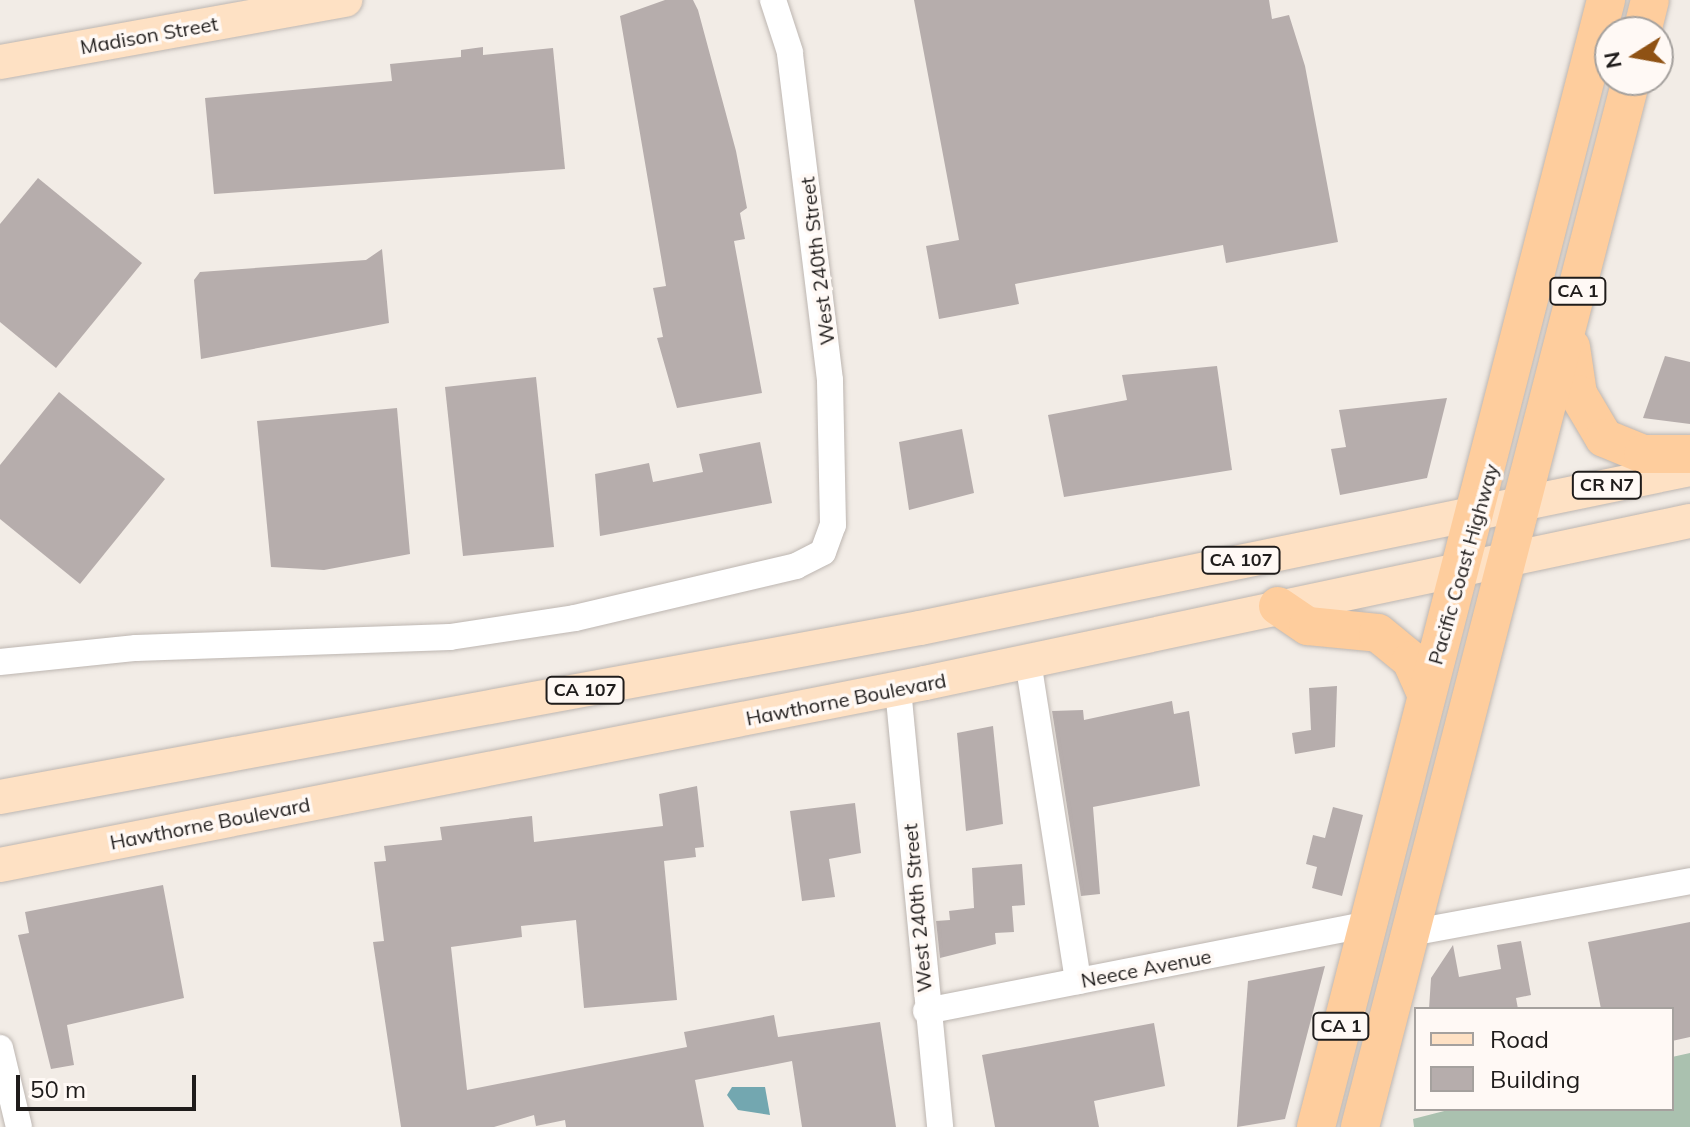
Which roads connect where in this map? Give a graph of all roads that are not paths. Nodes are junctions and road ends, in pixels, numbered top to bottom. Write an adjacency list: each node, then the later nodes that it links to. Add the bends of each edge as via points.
1 (345, 0): 4 (main road, Madison Street)
2 (773, 0): 16 (street, West 240th Street, via 790,52 816,240 833,525 823,552 796,566 575,618 450,637 136,648)
3 (1606, 0): 10 (highway, Pacific Coast Highway / CA 1)
4 (0, 62)
5 (1627, 96): 6 (highway, Pacific Coast Highway / CA 1)
6 (1570, 324): 7 (highway, via 1578,394 1590,424 1616,447); 9 (highway, Pacific Coast Highway / CA 1)
7 (1690, 454)
8 (1690, 469): 9 (main road, CR N7)
9 (1525, 502): 10 (main road, CA 107); 12 (highway, Pacific Coast Highway / CA 1)
10 (1479, 511): 13 (highway, Pacific Coast Highway / CA 1); 19 (main road, CA 107, via 920,628)
11 (1690, 521): 12 (main road, Hawthorne Boulevard)
12 (1511, 557): 13 (main road, Hawthorne Boulevard); 23 (highway, Pacific Coast Highway / CA 1)
13 (1463, 566): 14 (main road, Hawthorne Boulevard); 18 (highway, Pacific Coast Highway / CA 1)
14 (1278, 606): 15 (main road, Hawthorne Boulevard); 18 (highway, via 1308,626 1378,633 1411,660)
15 (1028, 661): 17 (main road, Hawthorne Boulevard); 24 (street)
16 (0, 662)
17 (898, 689): 20 (main road, Hawthorne Boulevard); 25 (street, West 240th Street)
18 (1426, 694): 22 (highway, Pacific Coast Highway / CA 1)
19 (0, 797)
20 (0, 865)
21 (1690, 881): 23 (street)
22 (1366, 925): 24 (street, Neece Avenue); 29 (highway, Pacific Coast Highway / CA 1)
23 (1410, 933): 30 (highway, Pacific Coast Highway / CA 1)
24 (1078, 981): 25 (street, Neece Avenue)
25 (926, 1011): 28 (street, West 240th Street)
26 (0, 1048): 27 (street)
27 (19, 1127)
28 (940, 1127)
29 (1316, 1127)
30 (1360, 1127)

